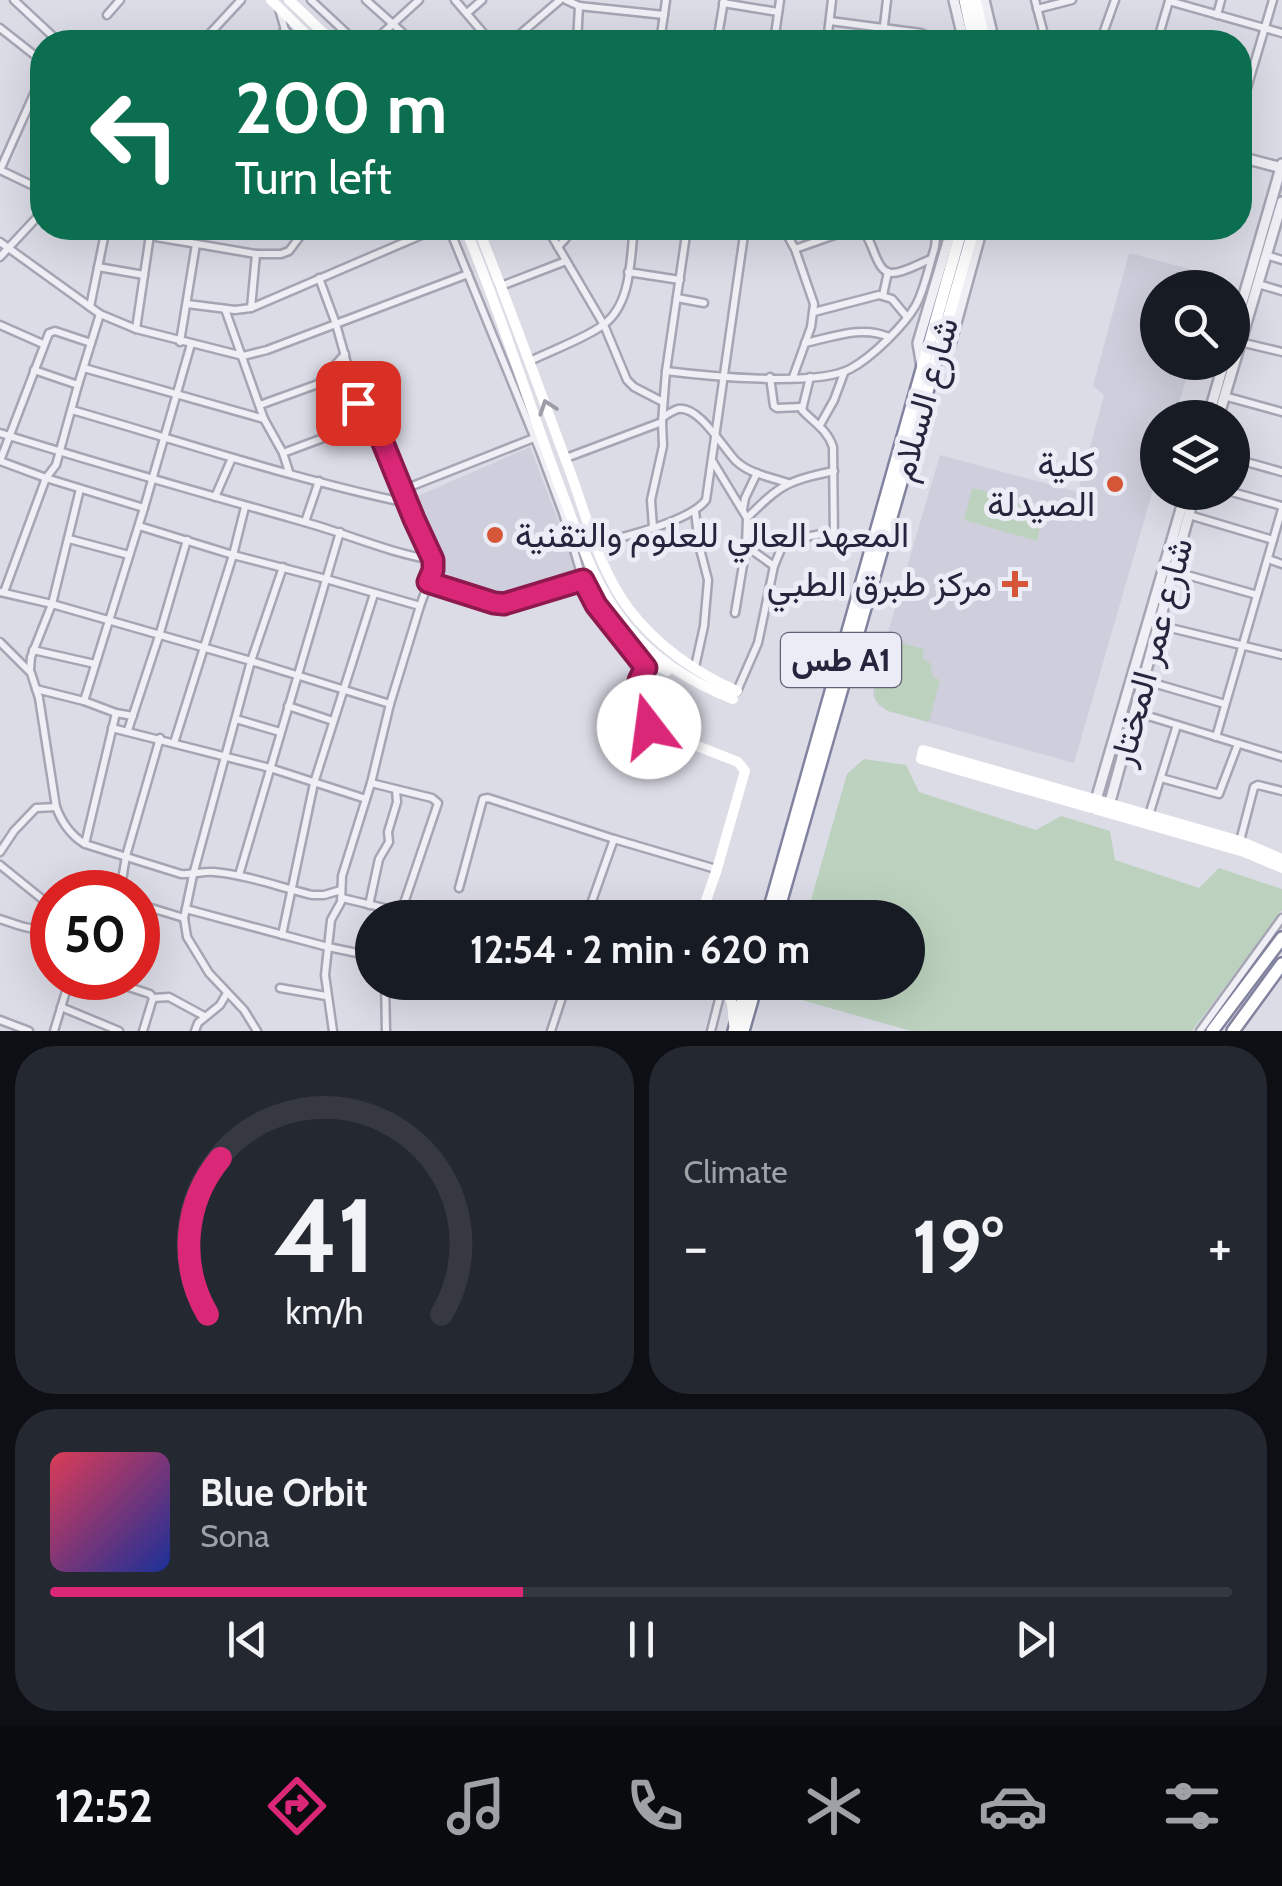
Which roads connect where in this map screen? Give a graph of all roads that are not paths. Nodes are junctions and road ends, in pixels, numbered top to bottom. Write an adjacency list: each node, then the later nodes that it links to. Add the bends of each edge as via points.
1 (14, 0): 37 (street)
2 (120, 0): 29 (street)
3 (242, 0): 38 (street)
4 (311, 0): 42 (street)
5 (366, 0): 33 (street)
6 (419, 0): 33 (street)
7 (456, 0): 28 (street)
8 (482, 0): 28 (street)
9 (563, 0): 26 (street); 46 (street)
10 (666, 0): 30 (street)
11 (780, 0): 27 (street)
12 (832, 0): 32 (street)
13 (887, 0): 35 (street)
14 (954, 0): 53 (street)
15 (964, 0): 54 (highway)
16 (975, 0): 55 (highway)
17 (984, 0): 56 (street)
18 (1072, 0): 25 (street)
19 (1115, 0): 58 (street)
20 (1221, 0): 31 (street)
21 (1273, 0): 36 (street)
22 (1169, 1): 31 (street); 59 (street)
23 (723, 2): 27 (street); 49 (street)
24 (280, 3): 39 (street); 40 (main road); 41 (main road)
25 (1036, 4): 57 (street)
26 (578, 6): 30 (street); 47 (street)
27 (778, 12): 50 (street)
28 (466, 14): 45 (street)
29 (107, 15)
30 (664, 15): 48 (street)
31 (1217, 15): 36 (street)
32 (830, 21): 35 (street); 51 (street)
33 (392, 24): 43 (street); 44 (street)
34 (0, 28): 61 (street)
35 (884, 28): 52 (street)
36 (1264, 28): 60 (street); 62 (street)
37 (46, 30)
38 (213, 30)
39 (285, 30)
40 (304, 30)
41 (315, 30)
42 (343, 30)
43 (386, 30)
44 (399, 30)
45 (480, 30)
46 (526, 30)
47 (577, 30)
48 (662, 30)
49 (719, 30)
50 (776, 30)
51 (829, 30)
52 (898, 30)
53 (961, 30)
54 (971, 30)
55 (982, 30)
56 (991, 30)
57 (1043, 30)
58 (1104, 30)
59 (1161, 30)
60 (1282, 33)
61 (30, 52)
62 (1252, 73)
63 (30, 103): 66 (street, via 0,170)
64 (1252, 160): 65 (street)
65 (1282, 167): 110 (street)
66 (30, 184)
67 (1282, 202): 96 (street)
68 (30, 226): 93 (street)
69 (104, 240): 101 (street)
70 (150, 240): 104 (street)
71 (181, 240): 91 (street)
72 (295, 240): 95 (street, via 286,254)
73 (409, 240): 106 (street)
74 (454, 240): 105 (street)
75 (470, 240): 169 (main road)
76 (483, 240): 109 (main road)
77 (554, 240): 92 (street)
78 (564, 240): 92 (street)
79 (632, 240): 102 (street)
80 (685, 240): 107 (street)
81 (744, 240): 146 (street)
82 (790, 240): 94 (street)
83 (818, 240): 94 (street)
84 (870, 240): 103 (street)
85 (935, 240): 98 (street)
86 (948, 240): 139 (street, via 918,344)
87 (959, 240): 139 (highway, شارع السلام)
88 (970, 240): 138 (highway, شارع السلام / طس A1)
89 (979, 240): 138 (street, via 952,340)
90 (0, 242): 93 (street)
91 (196, 244): 95 (street); 116 (street)
92 (558, 247): 100 (street)
93 (10, 249): 97 (street); 117 (street)
94 (795, 249): 120 (street)
95 (256, 254): 119 (street)
96 (1266, 255): 99 (street); 108 (street)
97 (0, 257)
98 (931, 258): 103 (street); 122 (street)
99 (1282, 260)
100 (566, 262): 109 (street); 124 (street)
101 (98, 267): 104 (street); 117 (street)
102 (628, 272): 107 (street); 124 (street, via 621,302)
103 (888, 272): 112 (street)
104 (144, 274): 126 (street)
105 (468, 274): 123 (street); 167 (street)
106 (319, 278): 119 (street); 123 (street)
107 (680, 280): 113 (street)
108 (1258, 284): 111 (street); 114 (street)
109 (501, 286): 137 (main road)
110 (1250, 289)
111 (1282, 292)
112 (883, 295): 120 (street); 122 (street)
113 (677, 298): 115 (street); 142 (street)
114 (1250, 302)
115 (704, 303)
116 (187, 304): 118 (street); 128 (street)
117 (90, 307): 121 (street)
118 (225, 308): 119 (street); 136 (street)
119 (251, 308)
120 (814, 312): 130 (street)
121 (100, 314): 126 (street); 129 (street)
122 (907, 317): 127 (street)
123 (336, 324): 135 (street); 136 (street)
124 (604, 325): 137 (street); 153 (street, via 627,380)
125 (1, 328): 132 (street)
126 (136, 330): 128 (street)
127 (889, 336): 130 (street, via 857,332); 143 (street)
128 (180, 342): 133 (street)
129 (91, 343): 132 (street, via 53,331); 140 (street)
130 (805, 343): 144 (street)
131 (1250, 343): 134 (street)
132 (43, 344): 141 (street)
133 (190, 344): 136 (street); 150 (street)
134 (1282, 352)
135 (345, 354): 154 (street); 156 (street, via 318,384)
136 (243, 356): 156 (street)
137 (530, 361): 168 (main road, one-way to 137)
138 (934, 362): 155 (highway, شارع السلام / طس A1)
139 (922, 367): 155 (highway, شارع السلام)
140 (84, 368): 149 (street); 150 (street)
141 (34, 370): 149 (street); 165 (street)
142 (666, 371): 146 (street); 153 (street)
143 (845, 372): 145 (street); 162 (street)
144 (794, 377): 145 (street); 147 (street)
145 (810, 377): 157 (street)
146 (723, 378): 147 (street); 164 (street)
147 (770, 378): 157 (street, via 774,406)
148 (1227, 380): 151 (street)
149 (78, 385): 158 (street)
150 (177, 394): 160 (street); 166 (street)
151 (1224, 396): 152 (street); 159 (street)
152 (1223, 400)
153 (663, 402): 161 (street)
154 (358, 403): 171 (street, via 342,431); 187 (street, via 370,411)
155 (917, 404): 300 (highway, شارع السلام / طس A1); 301 (highway, شارع السلام / طس A1)
156 (260, 405): 160 (street)
157 (801, 407): 162 (street)
158 (72, 410): 166 (street); 170 (street)
159 (1282, 412)
160 (264, 419): 171 (street)
161 (662, 420): 164 (street, via 683,408); 173 (street); 201 (street)
162 (820, 425): 178 (street, via 834,448)
163 (0, 434): 165 (street)
164 (715, 434): 175 (street); 181 (street)
165 (10, 436): 170 (street); 174 (street)
166 (164, 437): 172 (street); 183 (street)
167 (534, 438): 187 (street); 220 (street)
168 (558, 440): 169 (main road); 173 (main road)
169 (544, 448): 177 (main road)
170 (59, 452): 182 (street); 183 (street)
171 (283, 454): 180 (street)
172 (232, 458): 180 (street); 188 (street)
173 (565, 458): 177 (main road); 208 (main road)
174 (0, 461): 182 (street)
175 (712, 461): 194 (street, via 708,495); 197 (street)
176 (1250, 463): 179 (street)
177 (550, 464): 218 (main road)
178 (834, 471): 185 (street); 203 (street)
179 (1282, 472)
180 (290, 473): 184 (street)
181 (757, 474): 185 (street); 197 (street)
182 (46, 478): 186 (street); 222 (street)
183 (153, 479): 188 (street); 192 (street)
184 (319, 481): 190 (street); 199 (street)
185 (788, 483): 197 (street)
186 (80, 489): 192 (street); 204 (street)
187 (402, 490): 190 (street)
188 (215, 497): 191 (street)
189 (1250, 498): 193 (street)
190 (407, 502): 213 (street)
191 (246, 506): 199 (street); 211 (street)
192 (144, 508): 200 (street)
193 (1282, 508): 206 (street)
194 (695, 510): 201 (street); 242 (street, via 708,592)
195 (1181, 510): 275 (street, شارع عمر المختار)
196 (1190, 510): 198 (street, شارع عمر المختار)
197 (745, 514): 209 (street)
198 (1188, 515): 206 (street); 217 (street, شارع عمر المختار)
199 (305, 522): 202 (street)
200 (138, 526): 205 (street); 210 (street)
201 (653, 528): 208 (street)
202 (340, 532): 213 (street); 219 (street)
203 (833, 532): 207 (street); 215 (street, via 788,541)
204 (69, 539): 210 (street); 226 (street)
205 (187, 540): 211 (street); 232 (street)
206 (1273, 540): 212 (street)
207 (834, 542)
208 (596, 544): 242 (main road, via 626,606)
209 (746, 546): 215 (street); 229 (street)
210 (129, 555): 230 (street)
211 (233, 555): 216 (street); 235 (street)
212 (1268, 559): 214 (street); 224 (street)
213 (433, 560): 221 (street)
214 (1282, 564)
215 (774, 566): 247 (street, via 758,643)
216 (282, 567): 219 (street); 238 (street)
217 (1173, 571): 224 (street); 231 (street, شارع عمر المختار)
218 (595, 576): 220 (street); 225 (main road)
219 (326, 578): 223 (street); 243 (street)
220 (583, 580): 221 (street, via 504,604); 228 (street)
221 (428, 582): 227 (street)
222 (2, 592): 226 (street)
223 (374, 594): 227 (street); 245 (street)
224 (1257, 594): 234 (street)
225 (610, 603): 228 (main road); 242 (main road, via 647,647)
226 (52, 604): 230 (street); 236 (street)
227 (420, 606): 249 (street)
228 (600, 610): 240 (street)
229 (735, 613)
230 (110, 622): 232 (street); 239 (street)
231 (1158, 625): 234 (street); 244 (street, شارع عمر المختار)
232 (159, 636): 235 (street); 254 (street)
233 (0, 642): 241 (street)
234 (1242, 645): 237 (street); 250 (street)
235 (204, 648): 238 (street); 263 (street)
236 (33, 650): 239 (street); 241 (street)
237 (1282, 656)
238 (251, 661): 243 (street); 255 (street)
239 (96, 664): 248 (street)
240 (646, 668): 242 (main road, via 658,666 682,679); 287 (main road, via 637,690 641,722 736,761 745,771)
241 (31, 673): 246 (street)
242 (692, 673): 247 (main road)
243 (296, 674): 245 (street); 251 (street)
244 (1143, 680): 250 (street); 252 (street, شارع عمر المختار)
245 (343, 689): 249 (street); 256 (street)
246 (36, 690): 248 (street); 276 (street)
247 (735, 695)
248 (84, 701): 253 (street)
249 (390, 704): 271 (street)
250 (1225, 704): 261 (street)
251 (288, 706): 256 (street); 260 (street)
252 (1134, 712): 257 (street); 277 (street, شارع عمر المختار)
253 (116, 713): 254 (street); 258 (street)
254 (133, 716): 259 (street)
255 (236, 719): 260 (street); 266 (street)
256 (333, 721): 270 (street)
257 (1177, 726): 261 (street); 269 (street)
258 (112, 728): 259 (street); 281 (street)
259 (128, 731): 262 (street)
260 (280, 732): 268 (street)
261 (1216, 737): 264 (street)
262 (160, 738): 263 (street); 283 (street)
263 (174, 743): 266 (street)
264 (1238, 744): 267 (street); 269 (street, via 1219,794)
265 (922, 755): 275 (main road)
266 (225, 757): 268 (street); 289 (street)
267 (1282, 757)
268 (270, 768): 270 (street); 290 (street)
269 (1161, 778): 278 (street)
270 (314, 783): 274 (street); 291 (street)
271 (371, 783): 272 (street); 274 (street)
272 (396, 790): 296 (street); 297 (street, via 438,803)
273 (1282, 791): 280 (street, via 1254,787)
274 (366, 798): 294 (street)
275 (1095, 803): 277 (main road)
276 (56, 807): 281 (street); 282 (street, via 36,808)
277 (1108, 807): 278 (main road); 286 (main road)
278 (1149, 814): 280 (main road)
279 (614, 839): 287 (street); 292 (street, via 485,798); 298 (street)
280 (1240, 841): 284 (main road)
281 (85, 844): 283 (street)
282 (0, 852)
283 (126, 856): 288 (street); 289 (street)
284 (1282, 859)
285 (0, 865): 293 (street)
286 (1282, 868)
287 (717, 869): 299 (main road)
288 (124, 870)
289 (192, 875): 290 (street); 302 (street)
290 (239, 875): 291 (street)
291 (291, 888): 294 (street); 308 (street)
292 (458, 888)
293 (30, 889)
294 (342, 894): 295 (street); 310 (street)
295 (357, 900)
296 (370, 900)
297 (405, 900)
298 (592, 900)
299 (706, 900)
300 (772, 900)
301 (781, 900)
302 (186, 908): 305 (street); 308 (street)
303 (160, 911): 305 (street)
304 (0, 918): 307 (street)
305 (184, 918): 314 (street, via 187,936)
306 (1282, 918): 342 (street)
307 (30, 929)
308 (282, 934): 310 (street)
309 (1282, 938): 316 (highway)
310 (328, 947): 311 (street); 315 (street)
311 (355, 953)
312 (1282, 964): 327 (highway)
313 (280, 988): 315 (street)
314 (227, 993): 329 (street); 337 (street)
315 (326, 996): 338 (street)
316 (1239, 996): 327 (highway, via 1232,1013); 343 (highway)
317 (160, 998): 329 (street)
318 (63, 1000): 326 (street)
319 (152, 1000): 335 (street)
320 (385, 1000): 339 (street)
321 (561, 1000): 340 (street)
322 (717, 1000): 341 (street)
323 (731, 1000): 331 (main road)
324 (746, 1000): 328 (highway)
325 (749, 1000): 328 (highway)
326 (61, 1007): 333 (street); 334 (street)
327 (1250, 1008): 344 (highway)
328 (744, 1012): 331 (highway)
329 (204, 1016): 336 (street)
330 (0, 1020): 332 (street)
331 (737, 1030)
332 (29, 1031)
333 (54, 1031)
334 (118, 1031)
335 (143, 1031)
336 (195, 1031)
337 (257, 1031)
338 (333, 1031)
339 (386, 1031)
340 (551, 1031)
341 (710, 1031)
342 (1200, 1031)
343 (1212, 1031)
344 (1232, 1031)

